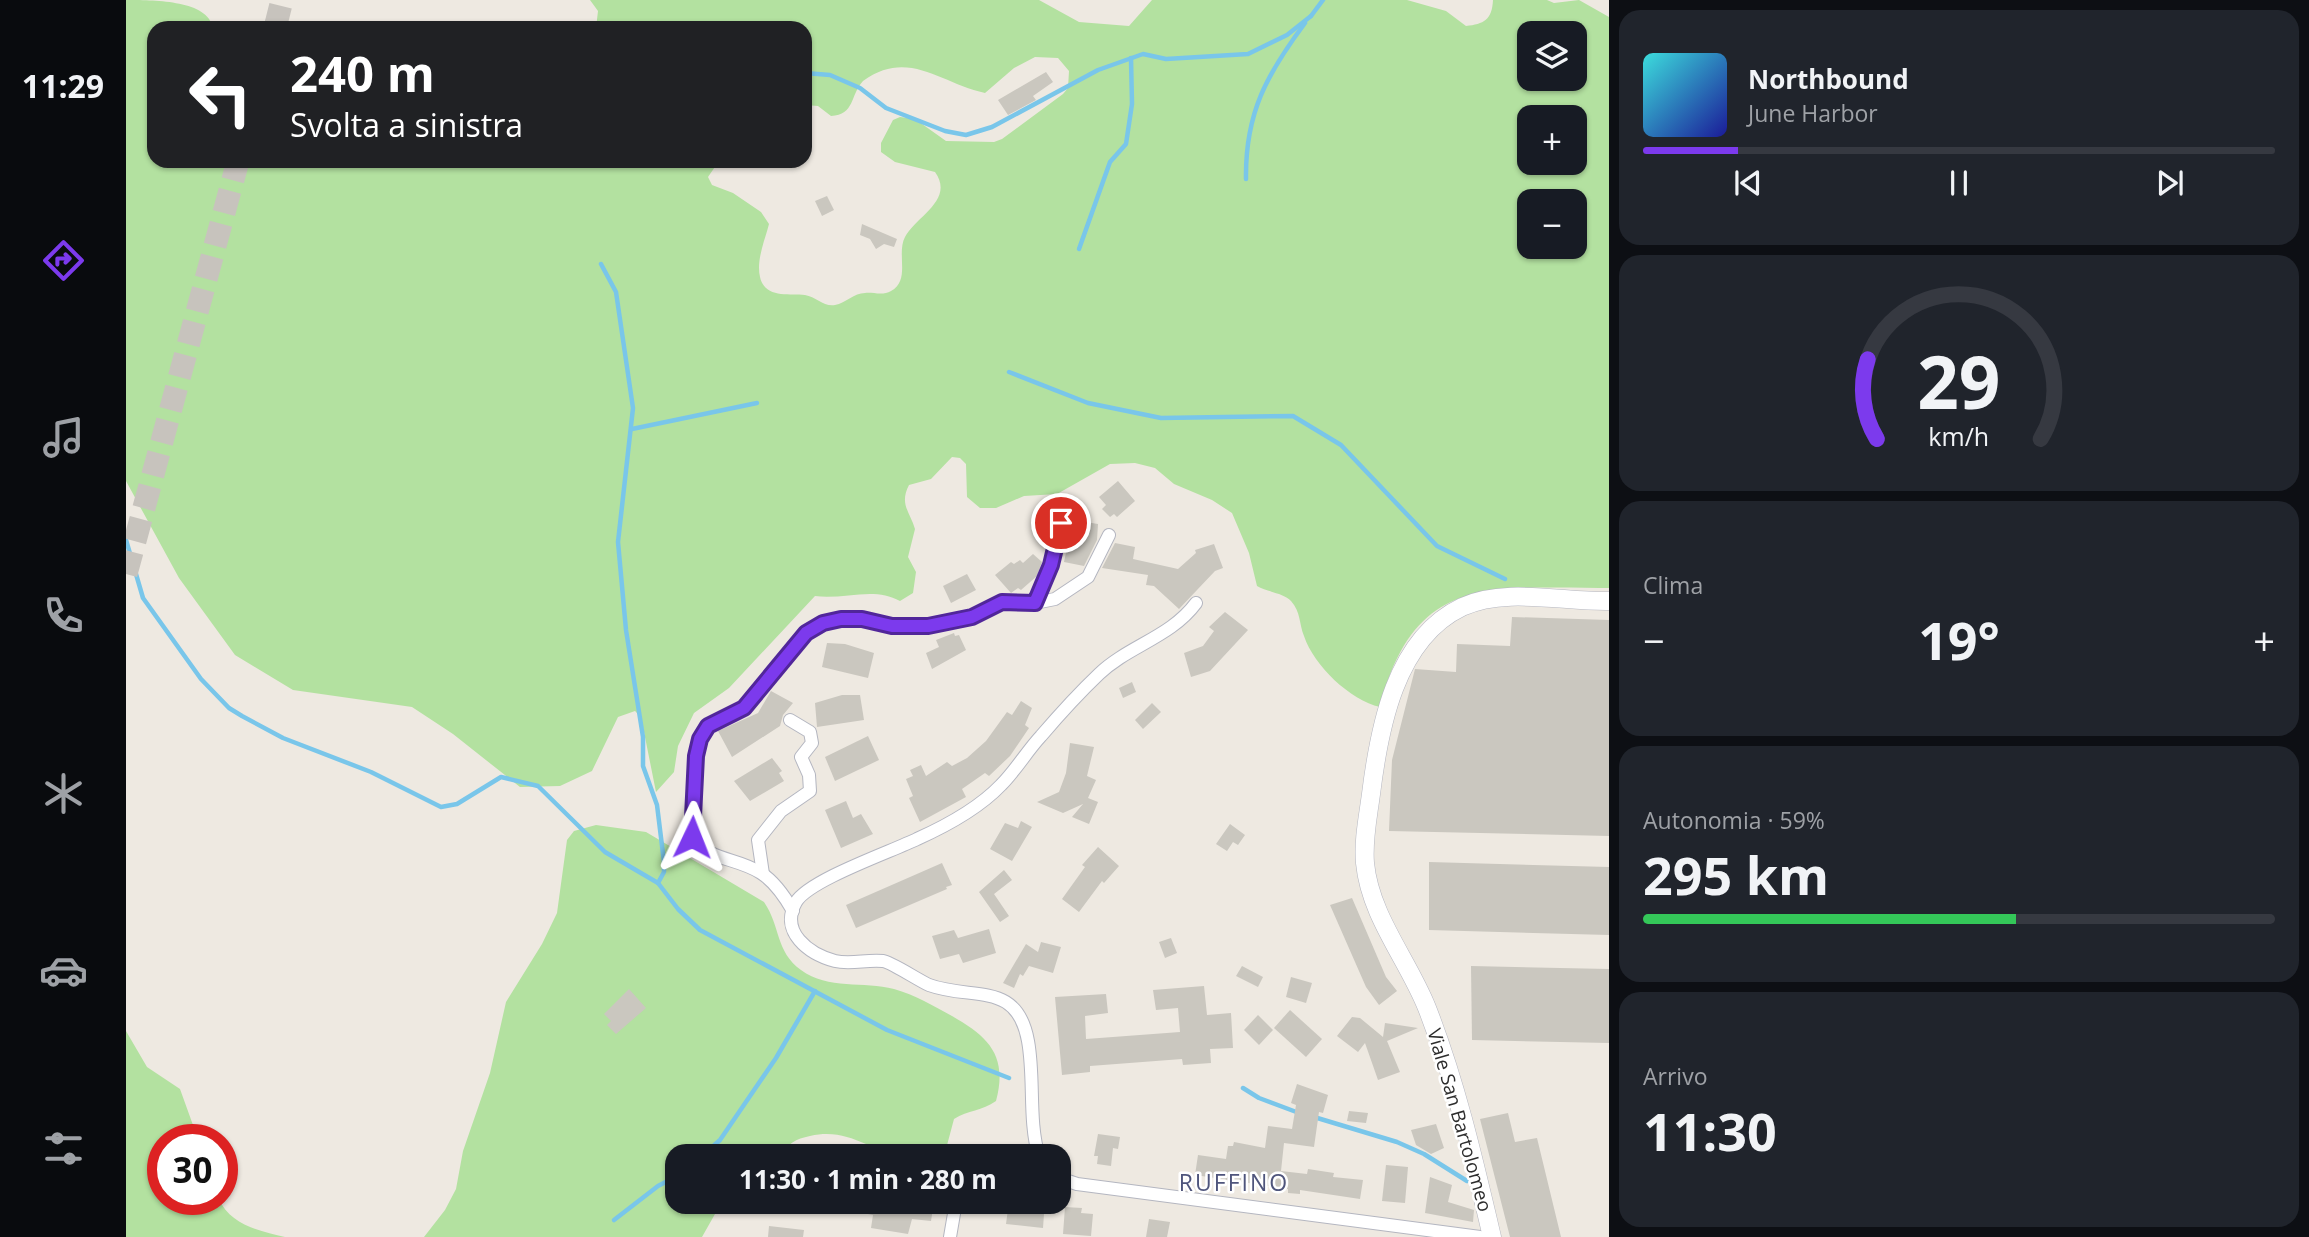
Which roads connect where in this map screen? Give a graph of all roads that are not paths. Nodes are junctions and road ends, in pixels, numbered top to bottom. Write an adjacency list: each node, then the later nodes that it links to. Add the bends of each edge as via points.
1 (1066, 502): 4 (street, via 1051,565)
2 (1109, 535): 4 (street, via 1088,577 1055,599)
3 (1609, 601): 14 (main road, Viale San Bartolomeo, via 1518,598 1462,607 1423,638 1402,672 1378,738 1365,834 1366,864 1374,898 1426,1005 1445,1058)
4 (1035, 603): 7 (street, via 1002,602 972,617 928,626 892,626 862,619 823,623 793,646 744,708 708,726 696,756 692,837 702,850)
5 (1196, 603): 8 (street, via 1185,619 1101,672 1040,736 1000,787 951,822 816,883)
6 (790, 720): 7 (street, via 810,732 812,743 801,757 810,791 781,811 758,840)
7 (763, 874): 8 (street)
8 (793, 911): 9 (street, via 794,936 818,956 839,962 886,961 932,986 957,993 990,993 1013,1005 1029,1043)
9 (1038, 1144)
10 (1071, 1182): 13 (street)
11 (954, 1214): 12 (street)
12 (950, 1237)
13 (1480, 1237)
14 (1492, 1237)

